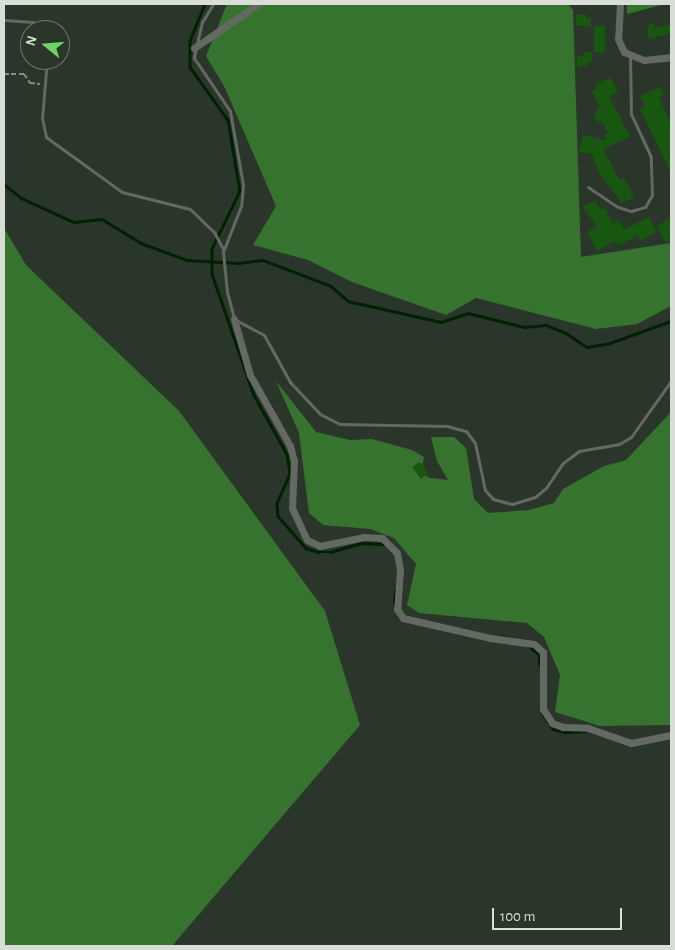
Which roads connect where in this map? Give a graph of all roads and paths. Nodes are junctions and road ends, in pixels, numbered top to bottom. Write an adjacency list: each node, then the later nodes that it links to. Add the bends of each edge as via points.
1 (213, 4): 6 (lane, via 202,22)
2 (258, 4): 6 (street)
3 (620, 4): 7 (street, via 618,39)
4 (4, 20): 5 (lane)
5 (20, 21)
6 (194, 48): 13 (lane, via 194,58 203,74 230,111 243,185 241,206)
7 (630, 56): 8 (street, via 644,60); 12 (lane, via 630,108 634,126 651,157 652,195 645,207 632,211 618,207)
8 (671, 57)
9 (46, 70): 11 (lane)
10 (4, 74): 11 (path, via 24,74 30,83)
11 (45, 84): 13 (lane, via 42,118 46,138 122,192 182,206 214,232 222,243)
12 (588, 187)
13 (223, 254): 14 (lane)
14 (234, 319): 15 (lane, via 264,335 297,392 330,420 350,424 447,426 466,431 475,442 485,490 493,499 512,504 535,497 546,488 563,463 579,451 619,444 632,437); 16 (street, via 250,375 290,446 294,462 292,508 298,528 306,540 320,546 364,537 382,538 397,553 400,570 397,609 403,618 490,638 534,644 543,652 544,709 552,723 588,728 631,743)
15 (671, 381)
16 (671, 735)

